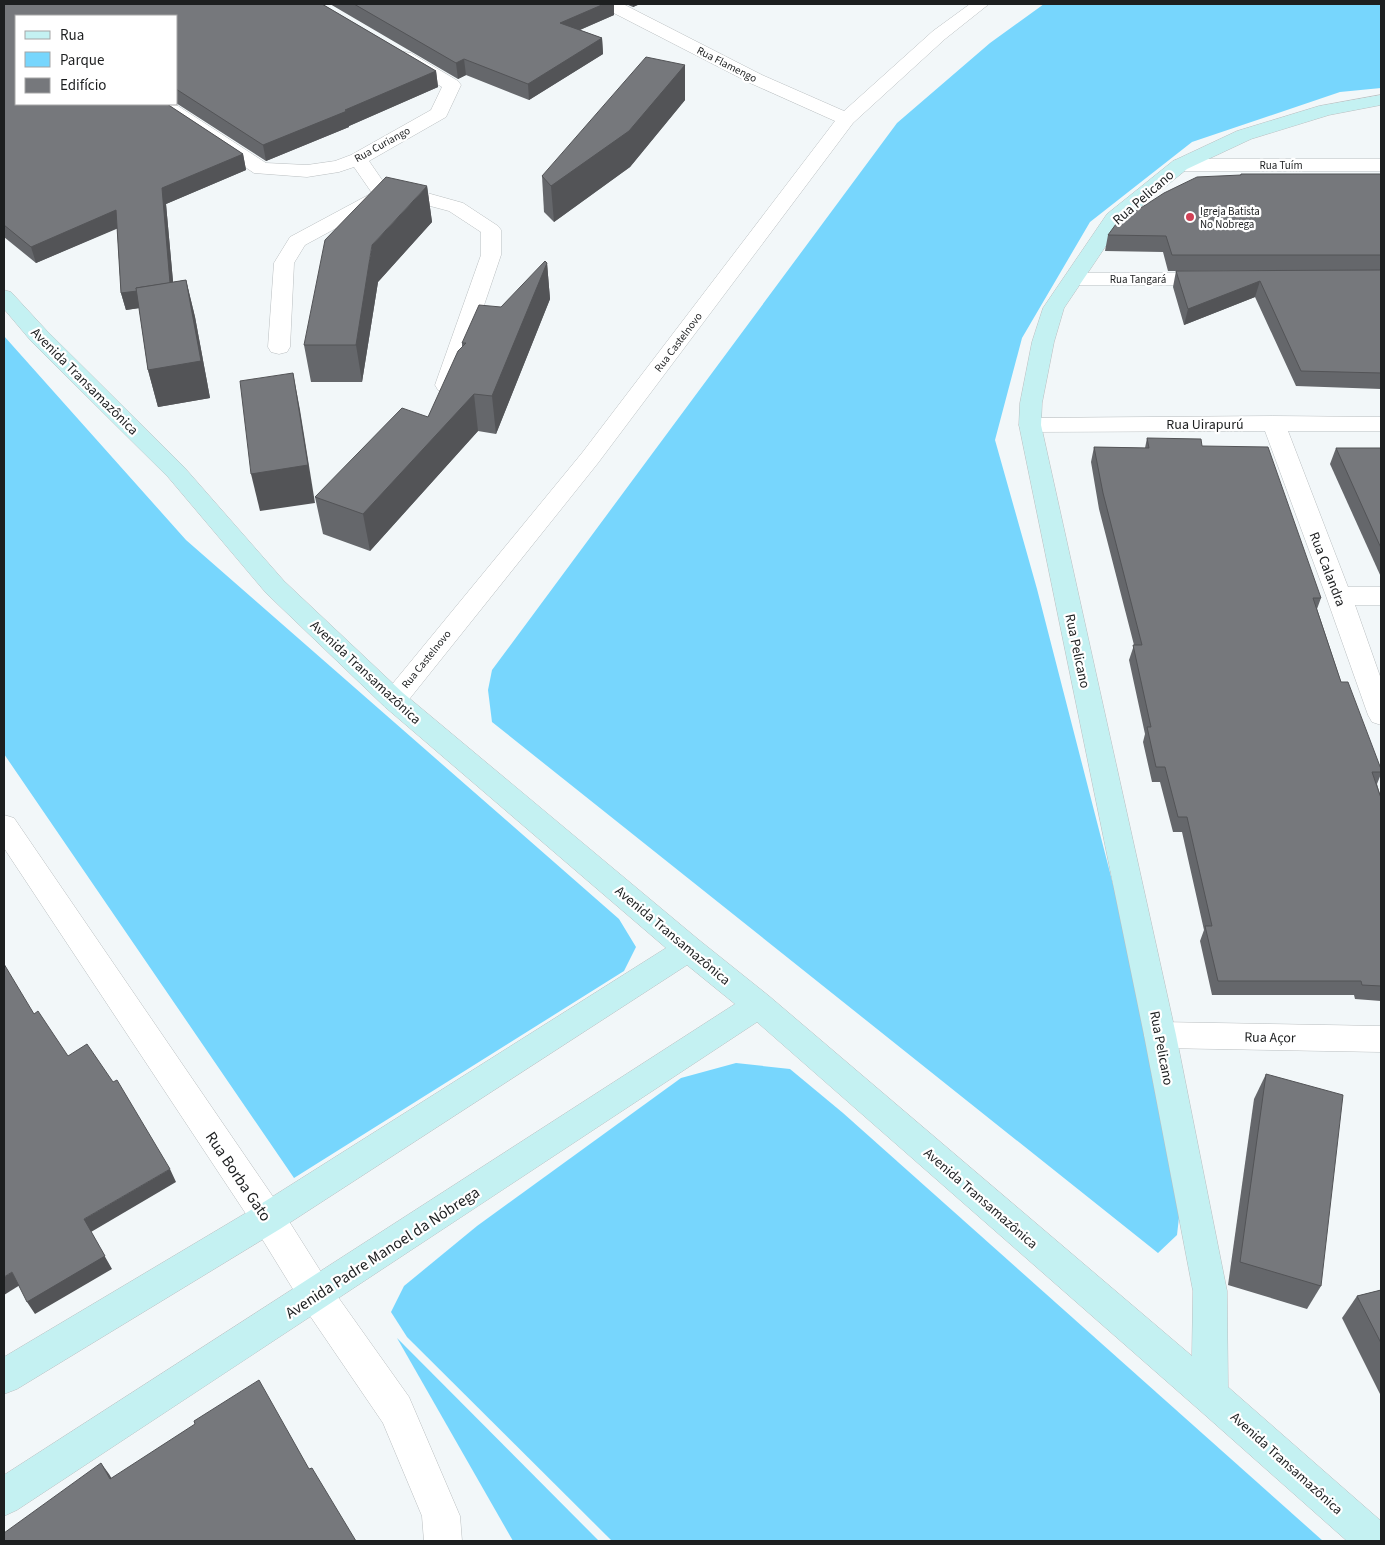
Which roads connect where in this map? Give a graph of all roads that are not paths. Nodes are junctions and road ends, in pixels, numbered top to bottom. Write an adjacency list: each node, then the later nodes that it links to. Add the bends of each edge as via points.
1 (610, 4): 6 (street, Rua Flamengo, via 756,79)
2 (981, 4): 6 (street, Rua Castelnovo, via 938,35)
3 (392, 50): 7 (street, Rua Curiango, via 452,85 438,113)
4 (1381, 100): 8 (street, Rua Pelicano, via 1326,110 1244,135)
5 (165, 105): 7 (street, Rua Curiango, via 261,169 307,171)
6 (846, 119): 21 (street, Rua Castelnovo, via 590,458)
7 (358, 159): 10 (street)
8 (1180, 165): 9 (street, Rua Tuím); 12 (street, Rua Pelicano, via 1114,218)
9 (1381, 165)
10 (383, 195): 14 (street, via 297,241 284,263); 15 (street, via 420,197 456,207 491,230 491,256)
11 (1233, 278): 12 (street, Rua Tangará)
12 (1075, 279): 18 (street, Rua Pelicano, via 1054,308 1042,342)
13 (4, 296): 21 (street, Avenida Transamazônica, via 39,336 176,472 275,587)
14 (279, 347)
15 (446, 385)
16 (1273, 423): 17 (street, Rua Uirapurú); 18 (street, Rua Uirapurú); 19 (street, Rua Calandra)
17 (1381, 424)
18 (1030, 425): 26 (street, Rua Pelicano)
19 (1339, 596): 20 (street); 22 (street, Rua Calandra)
20 (1381, 596)
21 (394, 700): 24 (street, Avenida Transamazônica)
22 (1381, 715)
23 (4, 826): 28 (street, Rua Borba Gato)
24 (688, 949): 25 (street, Avenida Transamazônica); 28 (street)
25 (758, 1006): 29 (street, Avenida Padre Manoel da Nóbrega); 31 (street, Avenida Transamazônica)
26 (1160, 1035): 27 (street, Rua Açor); 31 (street, Rua Pelicano, via 1210,1291)
27 (1381, 1038)
28 (268, 1218): 29 (street, Rua Borba Gato); 30 (street)
29 (316, 1296): 32 (street, Avenida Padre Manoel da Nóbrega); 33 (street, Rua Borba Gato, via 396,1410 440,1516)
30 (4, 1377)
31 (1210, 1395): 34 (street, Avenida Transamazônica)
32 (4, 1497)
33 (443, 1541)
34 (1375, 1541)

